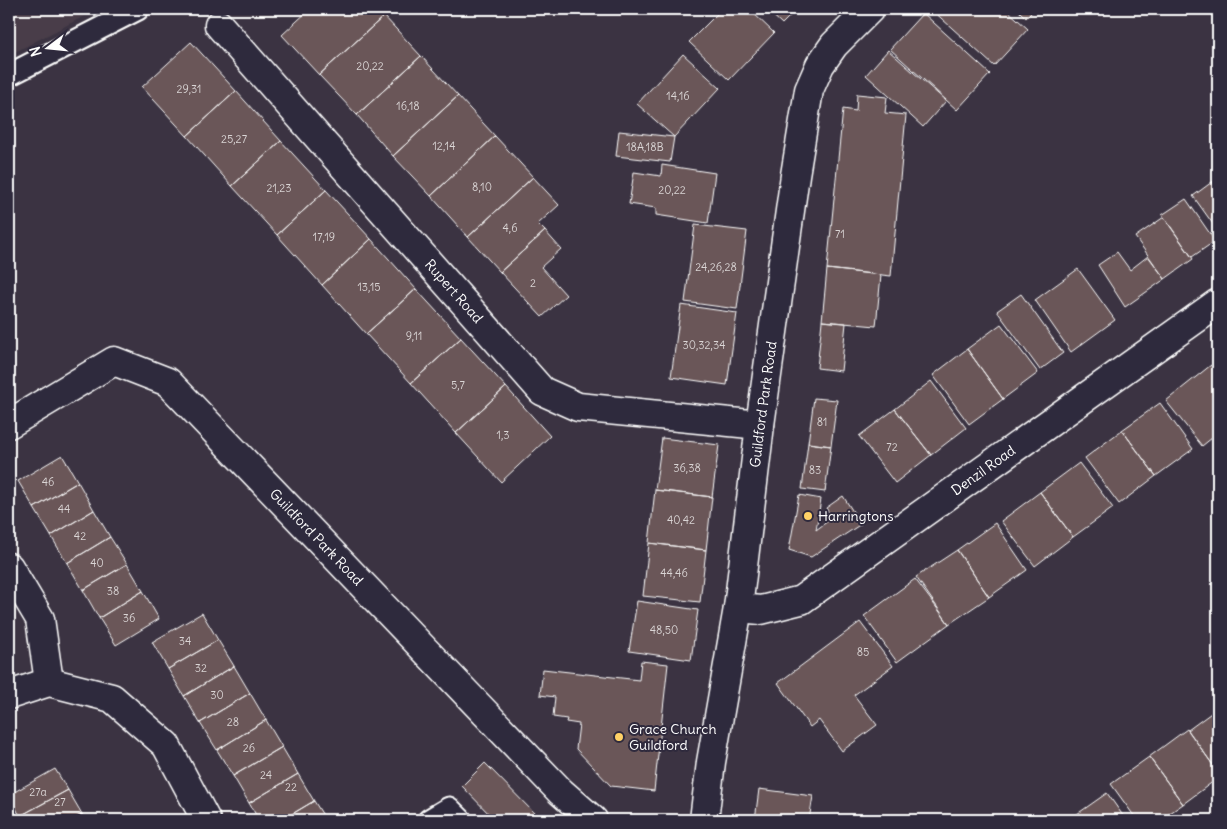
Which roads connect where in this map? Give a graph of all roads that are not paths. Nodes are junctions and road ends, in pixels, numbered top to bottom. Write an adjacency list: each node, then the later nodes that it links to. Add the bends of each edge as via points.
1 (138, 9): 4 (lane)
2 (870, 9): 7 (street, Guildford Park Road, via 834,45 820,65 809,90)
3 (218, 25): 7 (street, Rupert Road, via 542,391 578,408)
4 (9, 75)
5 (1218, 303): 9 (street, Denzil Road, via 801,600 760,610)
6 (9, 424): 15 (street, Guildford Park Road, via 114,361 168,382 561,792)
7 (760, 425): 9 (street, Guildford Park Road)
8 (9, 567): 10 (street, via 40,619)
9 (738, 608): 16 (street, Guildford Park Road)
10 (49, 682): 11 (street); 12 (street, via 112,698 166,745)
11 (9, 695)
12 (206, 820)
13 (429, 820): 14 (lane, via 449,808)
14 (461, 820)
15 (593, 820)
16 (704, 820)

